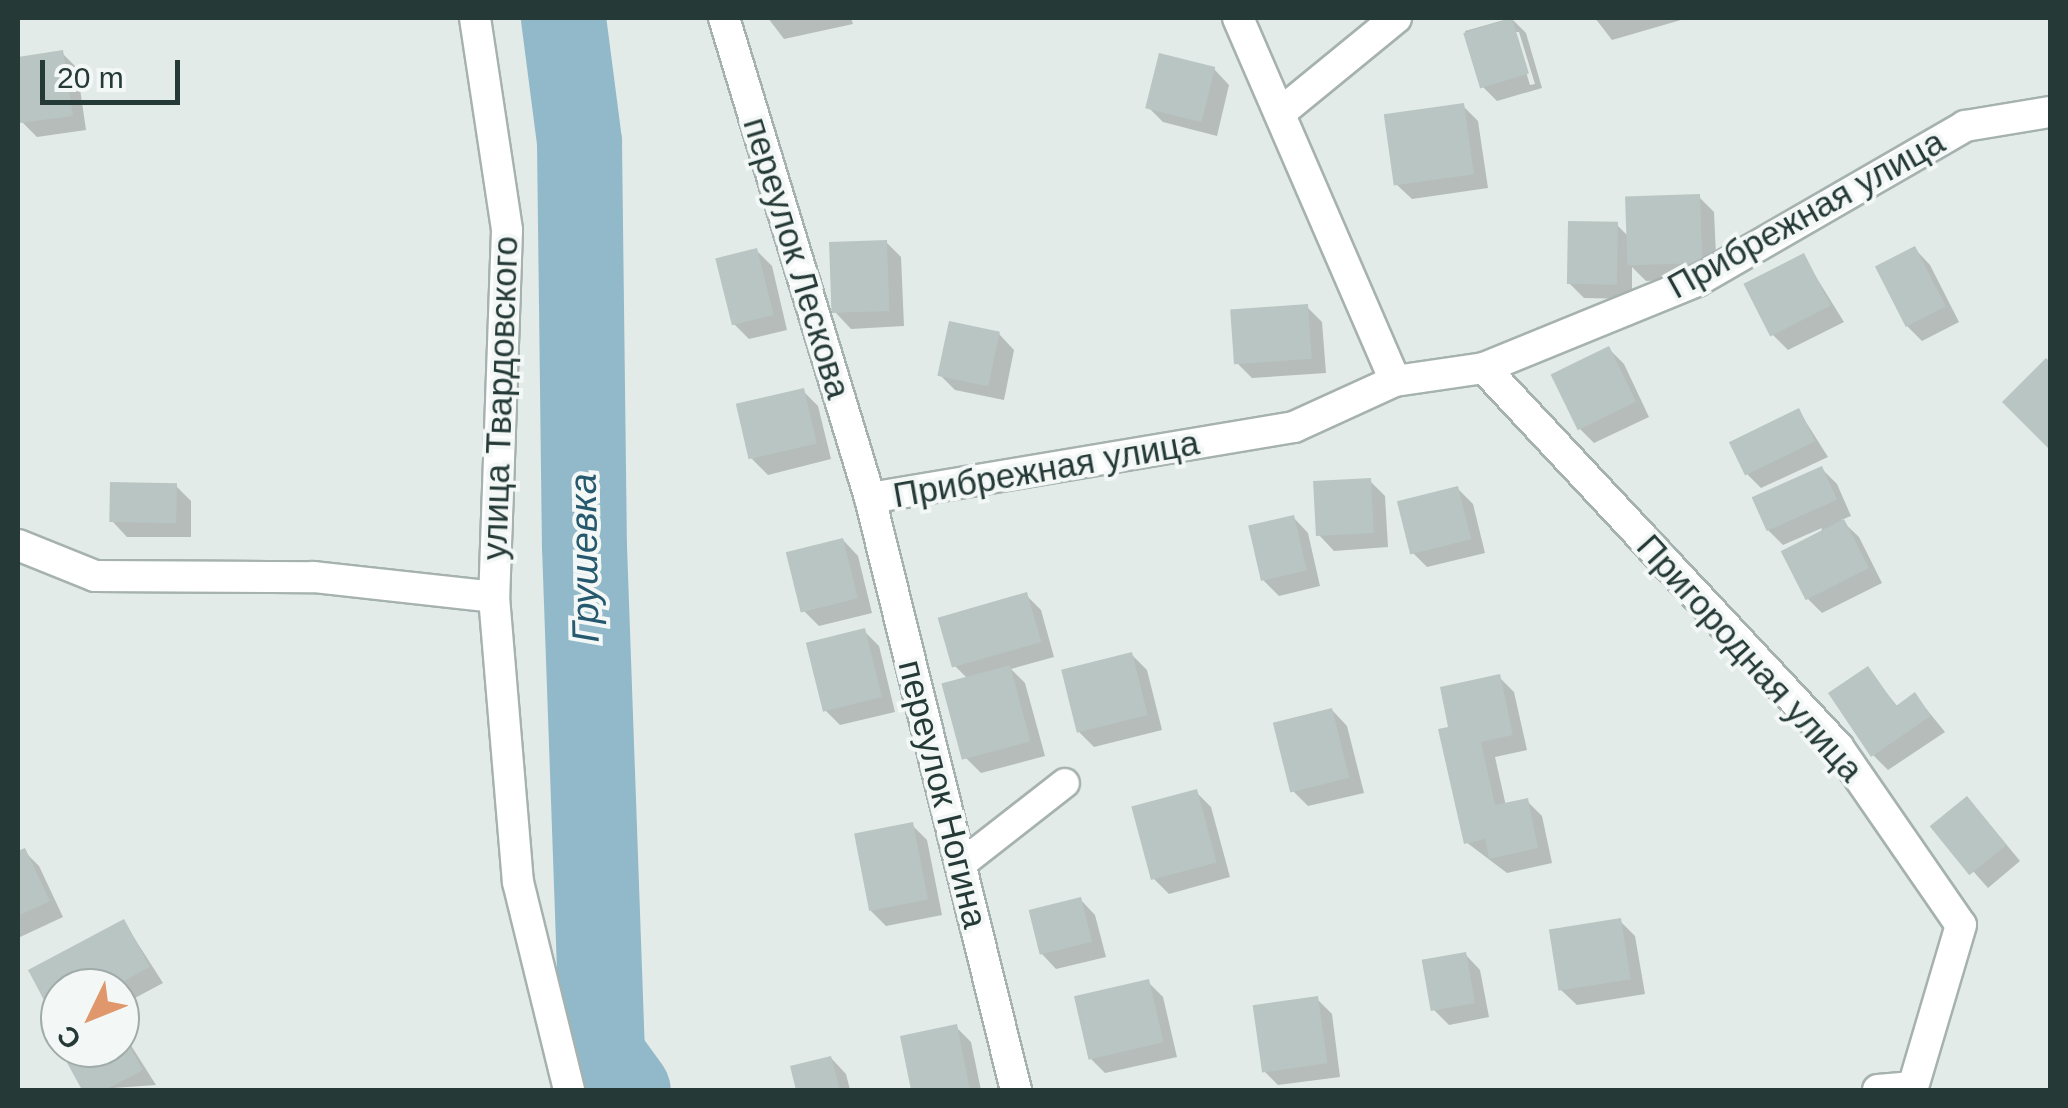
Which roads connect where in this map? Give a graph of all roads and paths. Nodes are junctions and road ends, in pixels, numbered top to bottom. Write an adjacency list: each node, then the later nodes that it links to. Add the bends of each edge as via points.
1 (476, 18): 11 (street, улица Твардовского, via 507,230)
2 (724, 18): 9 (street, переулок Лескова)
3 (1238, 18): 6 (street)
4 (1396, 18): 6 (street)
5 (2050, 112): 7 (street, Прибрежная улица, via 1965,126 1697,281)
6 (1280, 113): 8 (street)
7 (1484, 368): 8 (street, Прибрежная улица); 14 (street, Пригородная улица, via 1838,747 1962,924)
8 (1395, 381): 9 (street, Прибрежная улица, via 1294,426)
9 (870, 498): 13 (street, переулок Ногина)
10 (18, 544): 11 (street, улица Твардовского, via 95,576 314,578)
11 (494, 597): 15 (street, via 518,882)
12 (1065, 784): 13 (lane)
13 (960, 865): 16 (street, переулок Ногина)
14 (1913, 1089): 17 (street)
15 (569, 1090)
16 (1016, 1090)
17 (1878, 1090)

